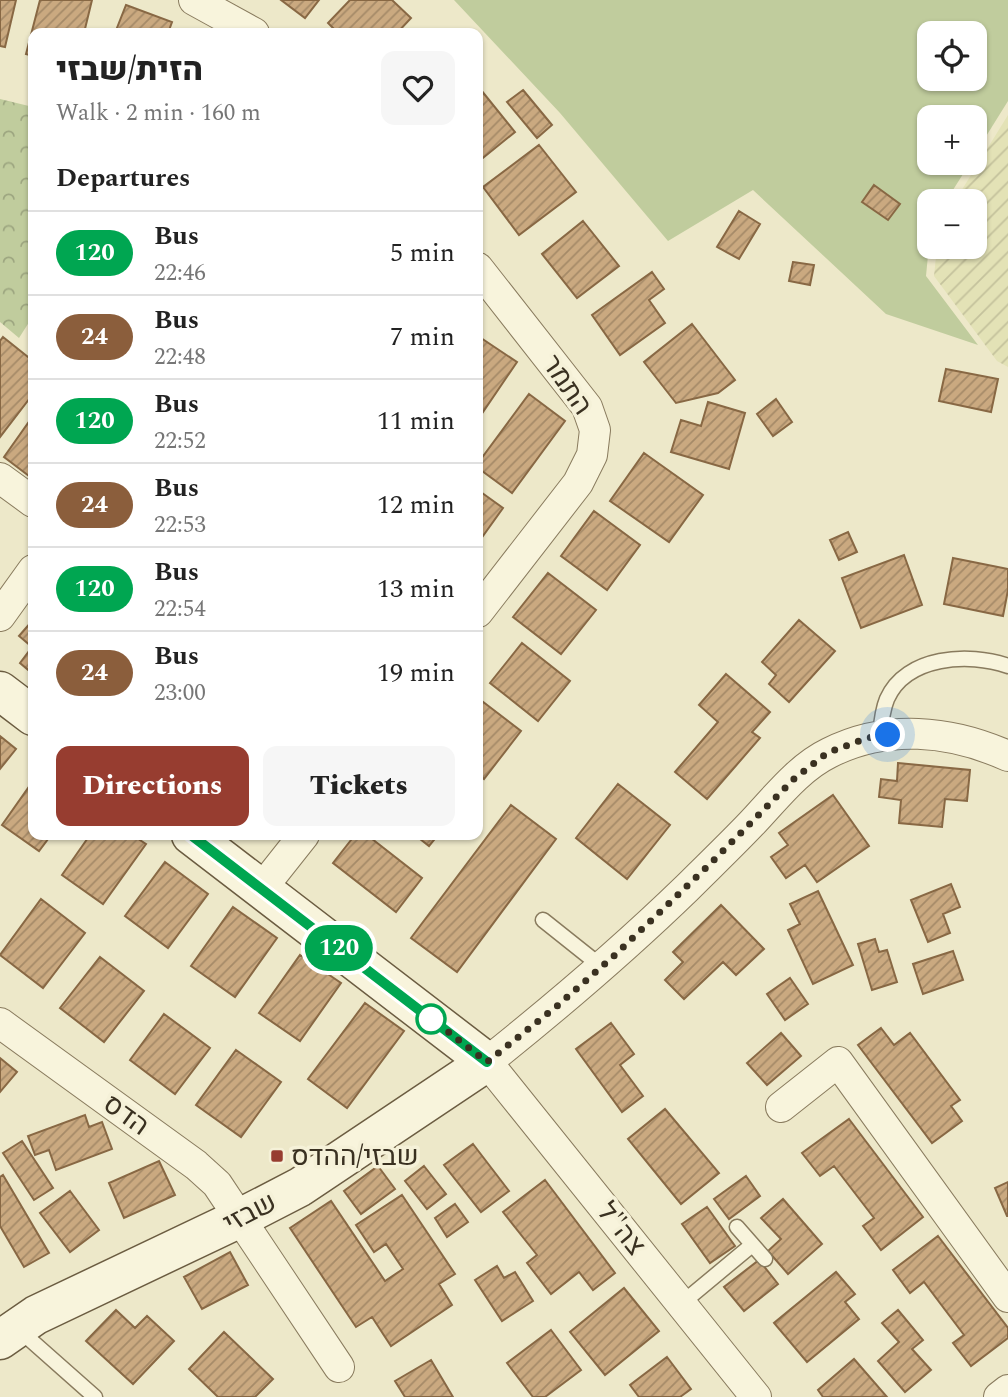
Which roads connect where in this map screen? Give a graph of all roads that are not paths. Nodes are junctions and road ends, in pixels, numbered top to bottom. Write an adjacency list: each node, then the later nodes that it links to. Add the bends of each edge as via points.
1 (194, 0): 2 (street)
2 (245, 28)
3 (483, 274): 7 (street, התמר, via 587,407 595,430 592,455 578,483)
4 (0, 478): 5 (street)
5 (28, 498)
6 (28, 576): 8 (street)
7 (483, 606)
8 (0, 616)
9 (1008, 666): 12 (lane, via 992,660 951,659 927,664 903,678 887,697)
10 (0, 691): 11 (street)
11 (28, 712)
12 (880, 736): 13 (street, via 947,736); 18 (street, via 827,753 794,779)
13 (1008, 756)
14 (198, 840): 16 (street)
15 (300, 840): 16 (street)
16 (262, 888): 20 (street)
17 (542, 920): 18 (lane)
18 (602, 967): 20 (street)
19 (0, 1023): 22 (street, הדס, via 196,1165 217,1184)
20 (487, 1062): 22 (street, שבזי, via 300,1187); 27 (street, צה"ל)
21 (780, 1107): 26 (street, via 838,1062)
22 (240, 1218): 28 (street, שבזי, via 36,1315); 29 (street, הדס)
23 (737, 1227): 24 (lane)
24 (752, 1245): 25 (lane); 27 (lane)
25 (765, 1259)
26 (1008, 1297)
27 (681, 1304): 32 (street, צה"ל)
28 (9, 1334): 31 (lane)
29 (339, 1367)
30 (1008, 1390): 33 (street)
31 (95, 1397)
32 (756, 1397)
33 (999, 1397)

